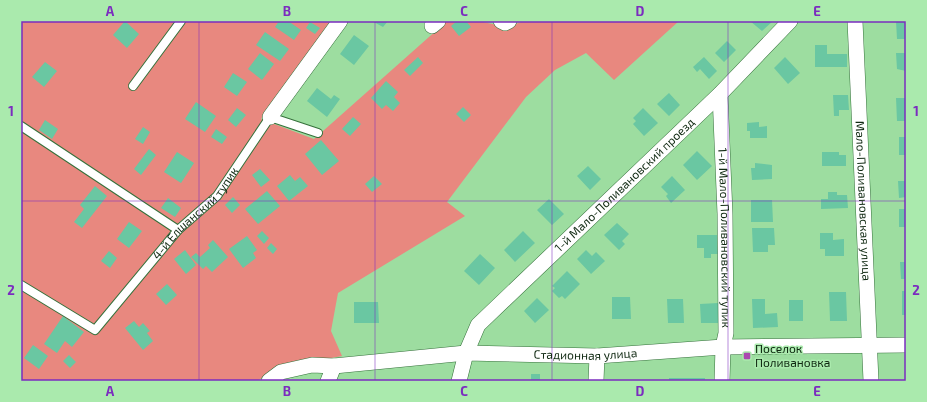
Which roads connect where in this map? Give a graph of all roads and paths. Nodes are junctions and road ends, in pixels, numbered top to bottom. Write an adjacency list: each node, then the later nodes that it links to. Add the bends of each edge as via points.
1 (181, 21): 7 (lane)
2 (340, 21): 9 (street, 4-й Елшанский тупик)
3 (500, 21): 4 (street)
4 (510, 21)
5 (790, 21): 8 (street, 1-й Мало-Поливановский проезд)
6 (856, 21): 15 (street, Мало-Поливановская улица)
7 (132, 86)
8 (720, 94): 16 (street, 1-й Мало-Поливановский тупик, via 725,214 726,333); 17 (street, 1-й Мало-Поливановский проезд, via 478,324)
9 (270, 117): 11 (lane); 12 (lane, 4-й Елшанский тупик, via 217,196)
10 (21, 126): 12 (lane)
11 (318, 133)
12 (178, 230): 13 (lane, 4-й Елшанский тупик, via 95,330)
13 (21, 285)
14 (906, 345): 15 (street, Стадионная улица)
15 (870, 346): 16 (street, Стадионная улица); 25 (street, Мало-Поливановская улица)
16 (723, 347): 18 (street, Стадионная улица); 24 (street, 1-й Мало-Поливановский тупик)
17 (466, 353): 18 (street, Стадионная улица); 19 (street, Стадионная улица); 22 (street, 1-й Мало-Поливановский проезд)
18 (597, 356): 23 (street)
19 (334, 366): 20 (street, Стадионная улица, via 312,365 281,372); 21 (street)
20 (269, 381)
21 (328, 381)
22 (459, 381)
23 (596, 381)
24 (722, 381)
25 (871, 381)

